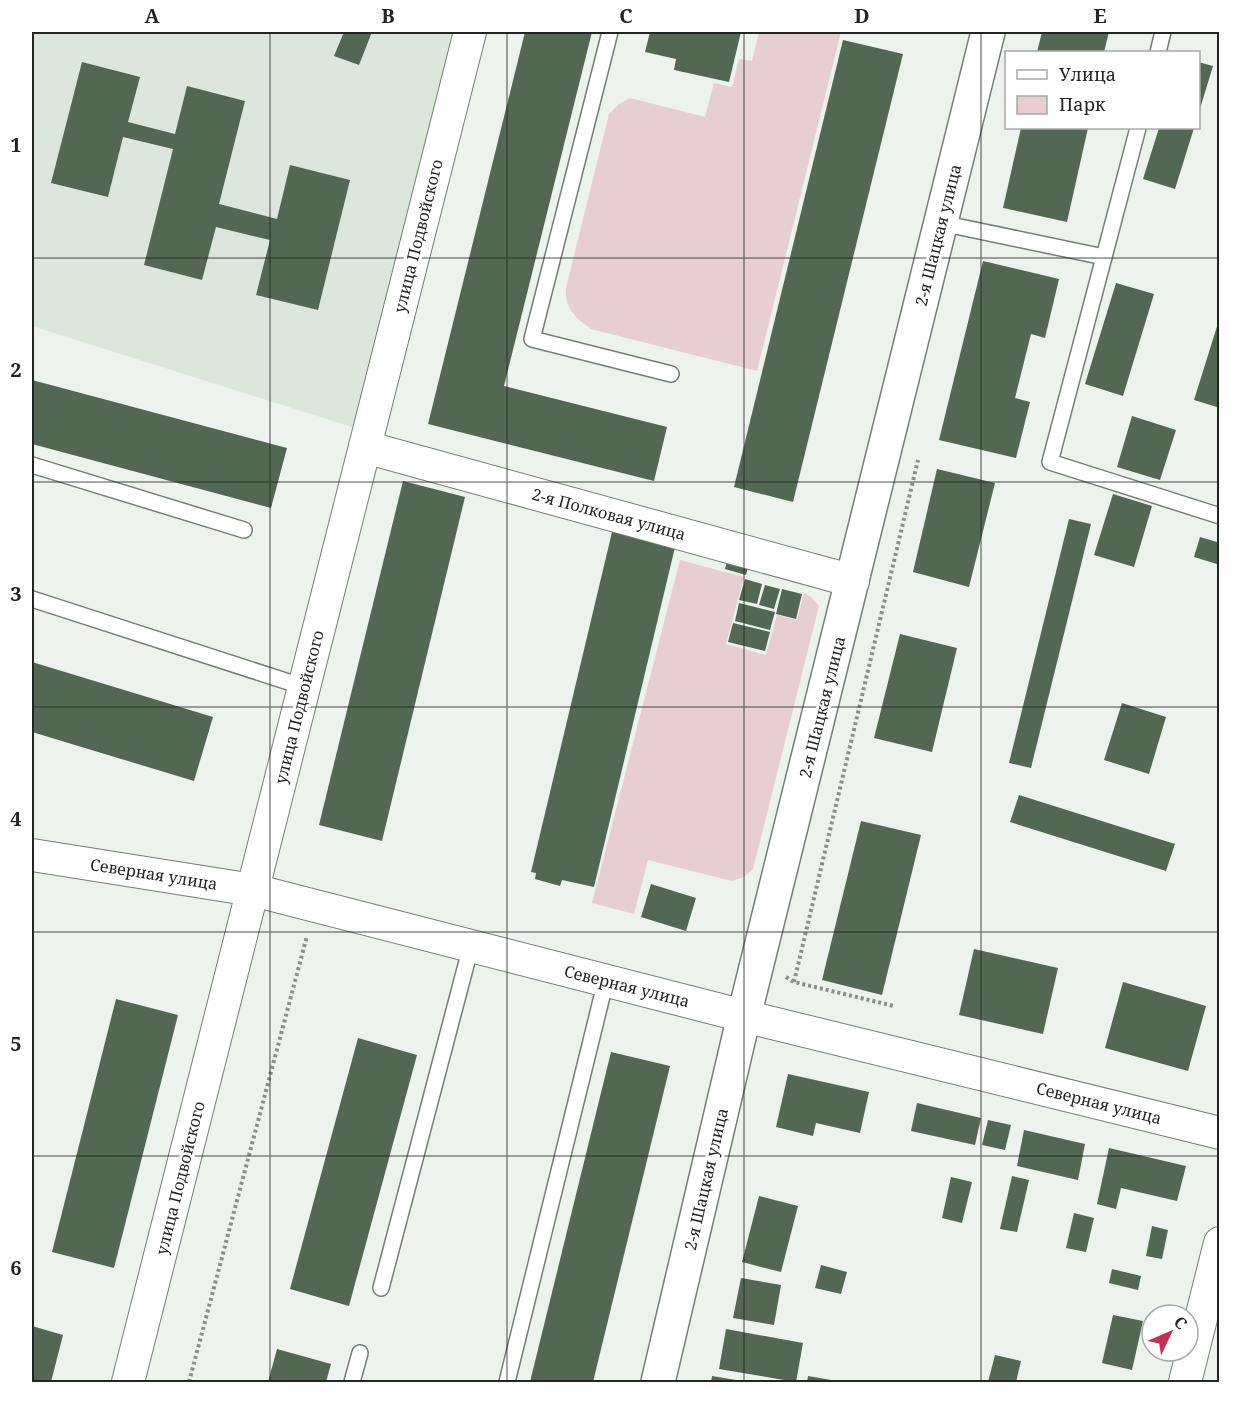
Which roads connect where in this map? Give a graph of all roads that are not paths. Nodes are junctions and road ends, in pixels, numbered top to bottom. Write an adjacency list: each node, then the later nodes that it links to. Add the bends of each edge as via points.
1 (470, 32): 10 (street, улица Подвойского)
2 (610, 32): 9 (lane, via 532,339)
3 (988, 32): 7 (street, 2-я Шацкая улица)
4 (1163, 32): 5 (lane)
5 (1158, 51)
6 (1138, 129): 8 (lane)
7 (941, 223): 8 (lane); 14 (street, 2-я Шацкая улица)
8 (1104, 257): 12 (lane, via 1050,462)
9 (671, 374)
10 (365, 447): 14 (street, 2-я Полковая улица); 16 (street, улица Подвойского)
11 (32, 465): 13 (lane)
12 (1220, 516)
13 (244, 530)
14 (853, 581): 21 (street, 2-я Шацкая улица)
15 (32, 599): 16 (lane)
16 (304, 687): 18 (street, улица Подвойского)
17 (32, 855): 18 (street, Северная улица)
18 (253, 890): 19 (street, Северная улица); 26 (street, улица Подвойского)
19 (471, 946): 20 (street, Северная улица); 24 (lane)
20 (606, 980): 21 (street, Северная улица); 28 (lane)
21 (744, 1016): 22 (street, Северная улица); 29 (street, 2-я Шацкая улица)
22 (1220, 1133)
23 (1220, 1243): 30 (street)
24 (381, 1288)
25 (360, 1353): 27 (lane)
26 (128, 1383)
27 (352, 1383)
28 (507, 1383)
29 (658, 1383)
30 (1185, 1383)

